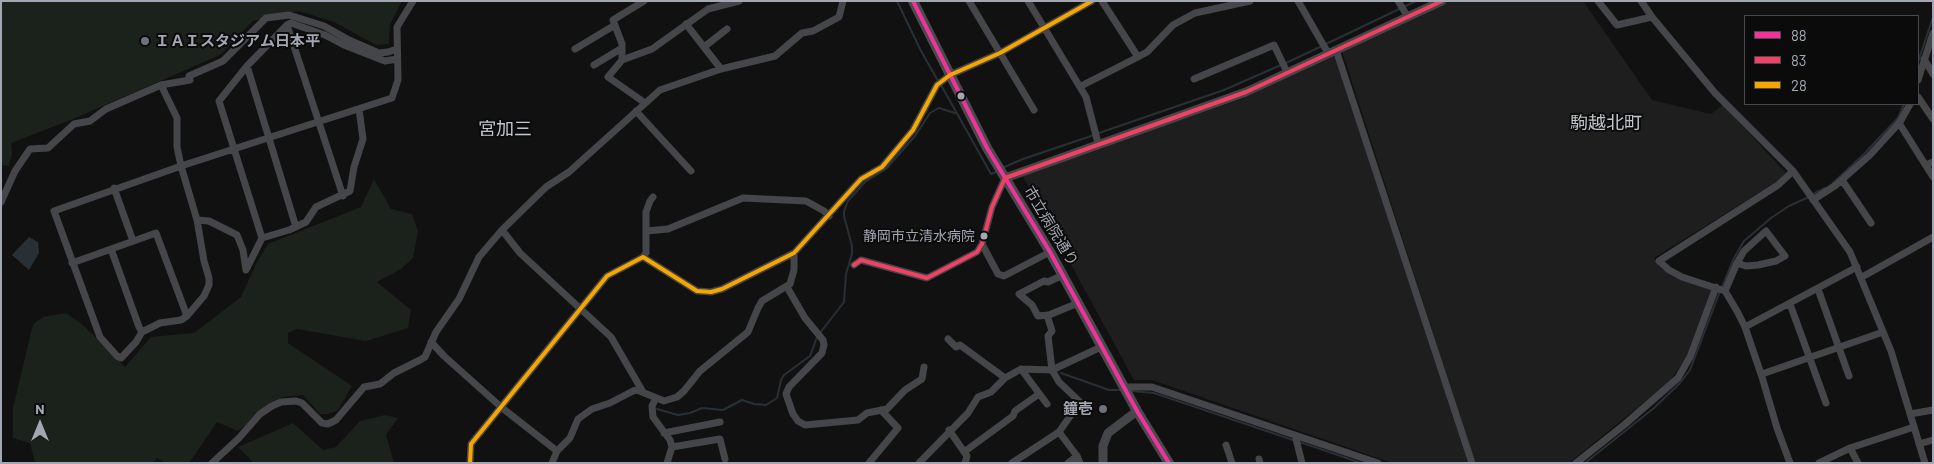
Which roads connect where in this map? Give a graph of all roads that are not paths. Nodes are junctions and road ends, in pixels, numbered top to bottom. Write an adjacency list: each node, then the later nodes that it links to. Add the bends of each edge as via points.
1 (413, 1): 29 (street, via 397,27)
2 (644, 1): 23 (street, via 613,20)
3 (704, 1): 18 (street)
4 (739, 1): 18 (street)
5 (843, 1): 40 (street, via 839,17 813,31 802,33 775,56)
6 (913, 1): 43 (main road, 市立病院通り)
7 (969, 1): 32 (street)
8 (1028, 1): 24 (street)
9 (1092, 1): 24 (street)
10 (1102, 1): 34 (street)
11 (1250, 1): 17 (street)
12 (1298, 1): 31 (street)
13 (1398, 1): 19 (street)
14 (1442, 1): 19 (street)
15 (1598, 1): 20 (street, via 1617,25)
16 (1642, 1): 20 (street)
17 (1219, 5): 34 (street, via 1173,25)
18 (708, 9): 21 (street)
19 (1408, 17): 31 (street)
20 (1652, 17): 62 (street, via 1716,94)
21 (686, 24): 27 (street); 37 (street, via 652,49)
22 (287, 25): 33 (street, via 325,35); 39 (street); 55 (street)
23 (615, 25): 28 (street); 30 (street)
24 (1045, 29): 32 (street); 47 (street)
25 (727, 30): 27 (street)
26 (1933, 33): 36 (street)
27 (704, 47): 40 (street)
28 (622, 48): 37 (street); 38 (street)
29 (397, 49): 33 (street); 35 (street)
30 (576, 49)
31 (1332, 51): 41 (street); 155 (street)
32 (1000, 52): 43 (street); 52 (street)
33 (378, 56): 35 (street, via 385,61); 46 (street, via 324,26 289,15 266,18 223,61 189,76 190,80)
34 (1138, 57): 47 (street)
35 (398, 58): 51 (street, via 398,80 392,98)
36 (1924, 59): 42 (street); 44 (street)
37 (622, 60): 49 (street, via 608,77)
38 (594, 65)
39 (247, 66): 57 (street); 59 (street, via 219,101)
40 (721, 69): 49 (street, via 660,90)
41 (1287, 72): 45 (street, via 1274,45); 58 (street, via 1231,98)
42 (1933, 74)
43 (950, 75): 65 (main road, 市立病院通り); 72 (street, via 937,85 921,117 901,145 882,167 861,179)
44 (1919, 76)
45 (1194, 79)
46 (161, 86): 61 (street, via 177,118); 71 (street, via 106,109 90,121 74,124 48,148 30,149 15,171)
47 (1081, 86): 58 (street)
48 (1919, 99): 54 (street)
49 (645, 103): 53 (street)
50 (1909, 105): 56 (street)
51 (359, 109): 55 (street); 68 (street, via 363,139 350,192)
52 (1034, 110)
53 (636, 111): 63 (street); 76 (street, via 569,172 546,187)
54 (1933, 120)
55 (318, 123): 57 (street); 68 (street)
56 (1899, 123): 60 (street); 66 (street)
57 (268, 138): 59 (street); 75 (street)
58 (1098, 143): 65 (street)
59 (233, 150): 61 (street); 79 (street)
60 (1929, 164): 64 (street)
61 (181, 166): 67 (street); 73 (street)
62 (1793, 171): 70 (street); 93 (street, via 1778,185 1659,261 1682,277)
63 (691, 172)
64 (1933, 177)
65 (1005, 178): 81 (street, via 992,207); 83 (main road, 市立病院通り)
66 (1842, 180): 70 (street); 74 (street)
67 (114, 188): 80 (street); 86 (street, via 54,211)
68 (342, 196): 75 (street, via 316,207 306,222)
69 (653, 197): 77 (street, via 646,212)
70 (1811, 197): 89 (street)
71 (1, 202)
72 (829, 216): 77 (street, via 806,201 744,198 668,229); 84 (street)
73 (197, 220): 79 (street, via 209,221 237,235 246,270); 100 (street, via 209,285)
74 (1871, 223)
75 (296, 227): 79 (street)
76 (502, 230): 98 (street, via 520,253); 105 (street, via 479,257 459,299)
77 (646, 231): 85 (street, via 646,253)
78 (1933, 237): 91 (street)
79 (262, 238)
80 (134, 241): 82 (street); 100 (street, via 156,233)
81 (982, 244): 83 (street, via 998,274 1004,276); 88 (street, via 978,252 927,278 861,260)
82 (110, 249): 86 (street); 102 (street)
83 (1050, 252): 90 (main road, 市立病院通り)
84 (794, 253): 85 (street, via 722,289 703,292); 92 (street, via 794,270)
85 (643, 257): 98 (street, via 607,276)
86 (72, 263): 102 (street, via 100,337 117,356 122,358 126,355)
87 (1737, 263): 87 (street, via 1758,265 1776,262 1785,256 1766,231 1749,245); 95 (street)
88 (854, 265)
89 (1857, 267): 91 (street); 94 (street)
90 (1062, 275): 96 (main road, 市立病院通り); 99 (street, via 1019,294 1032,305 1038,316)
91 (1862, 277): 103 (street)
92 (787, 287): 118 (street, via 762,301 748,332 700,371 684,391 670,400); 122 (street, via 824,345 822,353 787,391 787,399 798,421 813,426 858,420 867,413)
93 (1716, 287): 95 (street); 156 (street, via 1690,357 1678,378)
94 (1818, 288): 97 (street); 106 (street)
95 (1725, 291): 101 (street)
96 (1078, 303): 99 (street); 107 (main road, 市立病院通り)
97 (1790, 304): 101 (street); 108 (street)
98 (580, 309): 116 (street, via 611,337); 121 (street)
99 (1047, 315): 111 (street, via 1052,331 1048,336)
100 (187, 316): 102 (street)
101 (1744, 327): 112 (street)
102 (142, 332)
103 (1883, 332): 106 (street); 125 (street)
104 (948, 339): 114 (street)
105 (431, 342): 121 (street); 141 (street, via 425,357 380,384 364,387 336,420 322,423 302,403 281,402 260,414)
106 (1839, 346): 108 (street); 113 (street)
107 (1101, 347): 111 (street); 115 (main road, 市立病院通り)
108 (1809, 357): 112 (street); 119 (street)
109 (924, 367): 122 (street, via 922,379 905,390 887,409)
110 (1021, 369): 111 (street); 114 (street); 117 (street)
111 (1052, 370): 129 (street, via 1059,382 1080,402)
112 (1762, 374): 157 (street)
113 (1849, 376)
114 (1005, 378): 128 (street, via 991,392 978,396 968,413)
115 (1124, 387): 124 (main road, 市立病院通り); 131 (street, via 1152,386)
116 (642, 392): 118 (street); 137 (street, via 633,391 586,413)
117 (1039, 394): 120 (street); 138 (street)
118 (656, 398): 130 (street, via 652,417)
119 (1826, 403)
120 (1047, 404)
121 (501, 407): 137 (street); 142 (street, via 471,444)
122 (881, 410): 145 (street, via 898,428)
123 (1933, 410): 125 (street)
124 (1137, 411): 150 (street, via 1108,433 1103,446); 151 (main road, 市立病院通り)
125 (1910, 414): 127 (street)
126 (720, 422): 130 (street)
127 (1914, 427): 133 (street); 136 (street)
128 (949, 430): 138 (street); 146 (street)
129 (1059, 432): 140 (street); 148 (street)
130 (664, 433): 135 (street)
131 (1295, 435): 153 (street); 154 (street)
132 (1933, 440): 133 (street)
133 (1919, 444): 160 (street)
134 (1226, 445): 152 (street)
135 (672, 447): 139 (street, via 720,439); 144 (street)
136 (1850, 448): 158 (street); 159 (street)
137 (557, 451): 143 (street)
138 (964, 452): 147 (street, via 967,456)
139 (725, 459)
140 (1079, 459): 149 (street)
141 (212, 463)
142 (470, 463)
143 (552, 463)
144 (667, 463)
145 (869, 463)
146 (919, 463)
147 (965, 463)
148 (1012, 463)
149 (1068, 463)
150 (1103, 463)
151 (1169, 463)
152 (1232, 463)
153 (1302, 463)
154 (1378, 463)
155 (1472, 463)
156 (1576, 463)
157 (1790, 463)
158 (1819, 463)
159 (1858, 463)
160 (1925, 463)

